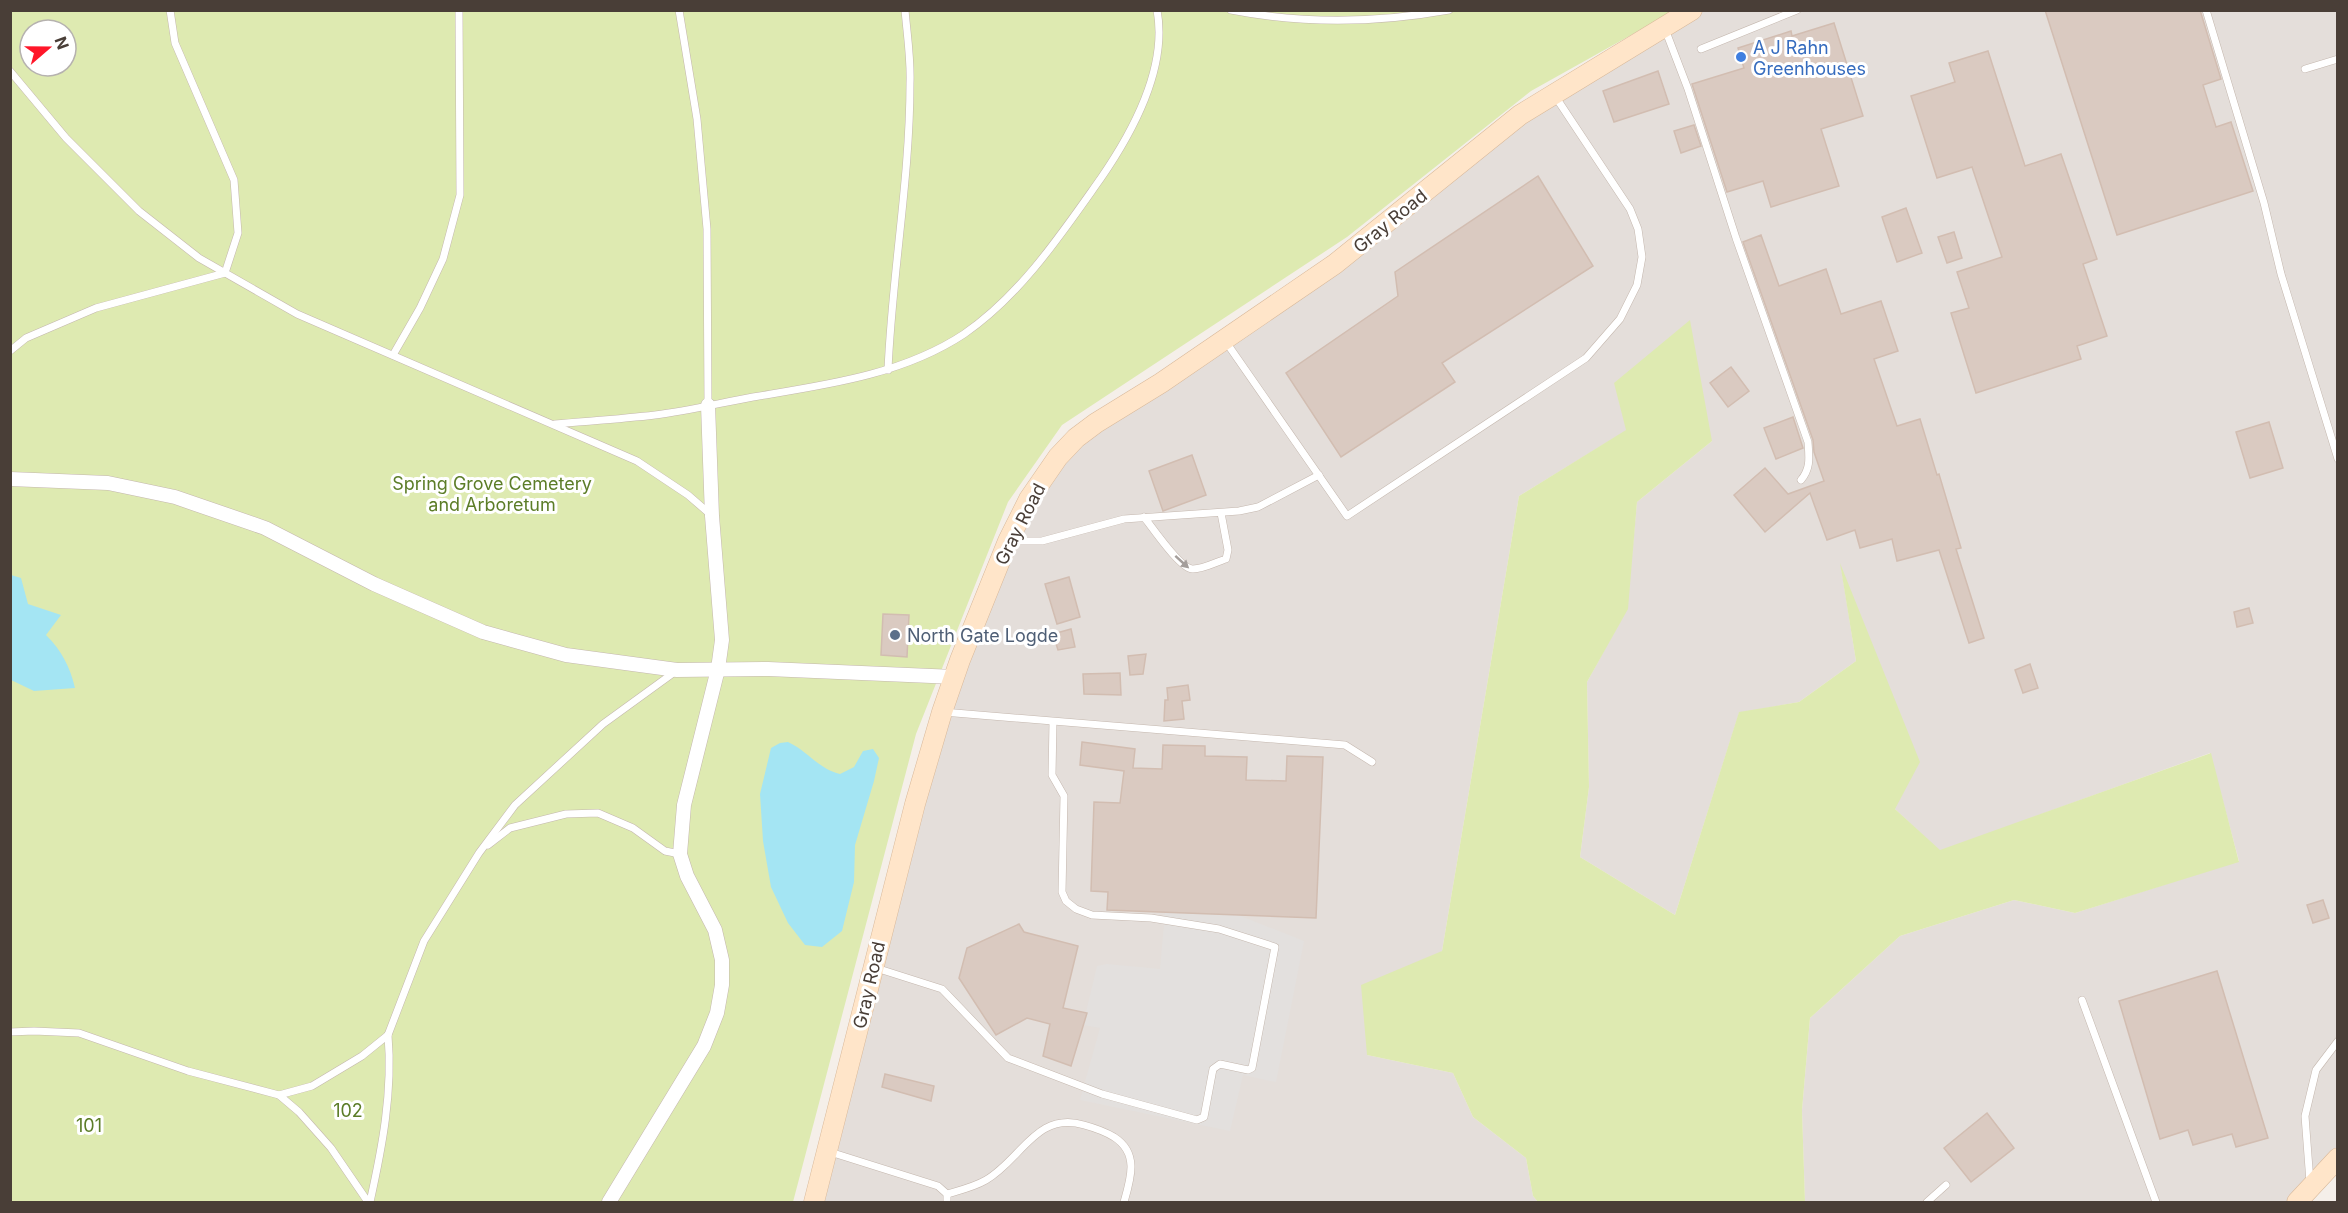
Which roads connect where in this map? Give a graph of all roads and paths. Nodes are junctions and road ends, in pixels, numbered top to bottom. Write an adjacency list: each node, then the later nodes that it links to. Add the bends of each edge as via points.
1 (170, 10): 17 (lane, via 175,43 234,180 238,233)
2 (459, 10): 20 (lane, via 460,195 443,259)
3 (679, 10): 22 (lane, via 697,119 707,229)
4 (905, 10): 21 (lane, via 910,82)
5 (1157, 10): 21 (lane, via 1160,21 1156,59 1142,111 1120,151 1064,231 1006,298 965,333 931,354)
6 (1231, 10): 7 (lane, via 1337,21)
7 (1449, 10)
8 (1692, 10): 11 (street, Gray Road)
9 (1797, 10): 12 (lane)
10 (2206, 10): 24 (lane)
11 (1664, 27): 16 (street, Gray Road); 27 (lane, via 1808,442 1808,471)
12 (1701, 49)
13 (2337, 58): 14 (lane)
14 (2305, 69)
15 (10, 71): 17 (lane, via 66,138 139,211 198,258)
16 (1553, 93): 18 (street, Gray Road, via 1520,114 1335,264); 25 (lane, via 1630,209 1638,229 1641,266 1637,285 1620,319 1586,358 1347,516)
17 (225, 273): 19 (lane, via 96,308 26,338); 20 (lane, via 297,314)
18 (1225, 340): 25 (lane); 31 (street, Gray Road, via 1076,438 1029,499)
19 (10, 351)
20 (393, 355): 23 (lane)
21 (888, 370): 22 (lane)
22 (708, 405): 23 (lane, via 656,415); 29 (street)
23 (553, 424): 29 (lane, via 637,461)
24 (2337, 459)
25 (1319, 475): 28 (lane, via 1258,507)
26 (10, 479): 33 (street, via 108,483 175,497 265,528 374,584 483,632 566,655)
27 (1801, 480)
28 (1221, 513): 30 (lane); 30 (lane, one-way to 28, via 1173,554 1194,570 1226,559)
29 (712, 516): 32 (street, via 722,640)
30 (1144, 517): 31 (lane, via 1042,541)
31 (1008, 541): 34 (street, Gray Road)
32 (718, 669): 33 (street); 34 (street); 39 (street, via 684,805)
33 (677, 670): 38 (lane, via 603,724 550,772 515,805)
34 (955, 677): 35 (street, Gray Road)
35 (942, 712): 36 (lane); 40 (street, Gray Road)
36 (1053, 722): 37 (lane, via 1345,746); 40 (lane, via 1052,776 1064,796 1062,892 1066,901 1092,915 1151,918 1219,929 1275,947 1252,1068 1220,1064 1214,1070 1204,1117 1188,1118 1102,1094 1008,1059 942,989)
37 (1372, 762)
38 (479, 852): 39 (lane, via 510,828 566,814 598,813 633,828 664,851); 43 (lane, via 424,941)
39 (680, 854): 52 (street, via 715,930 720,950 722,985 717,1013 704,1046)
40 (874, 968): 46 (street, Gray Road)
41 (2082, 1000): 57 (lane)
42 (10, 1032): 45 (lane, via 79,1033 188,1071)
43 (388, 1035): 45 (lane, via 312,1086); 51 (lane, via 391,1065 382,1147)
44 (2337, 1041): 49 (lane, via 2316,1070 2305,1116)
45 (279, 1095): 51 (lane, via 332,1148)
46 (827, 1151): 50 (lane, via 938,1186); 53 (street, Gray Road)
47 (2337, 1158): 49 (street)
48 (1946, 1185): 56 (lane)
49 (2310, 1188): 58 (street)
50 (947, 1194): 54 (lane); 55 (lane, via 987,1180 1044,1127 1061,1121 1105,1131 1127,1149 1132,1163)
51 (369, 1203)
52 (609, 1203)
53 (814, 1203)
54 (947, 1203)
55 (1124, 1203)
56 (1927, 1203)
57 (2156, 1203)
58 (2297, 1203)

